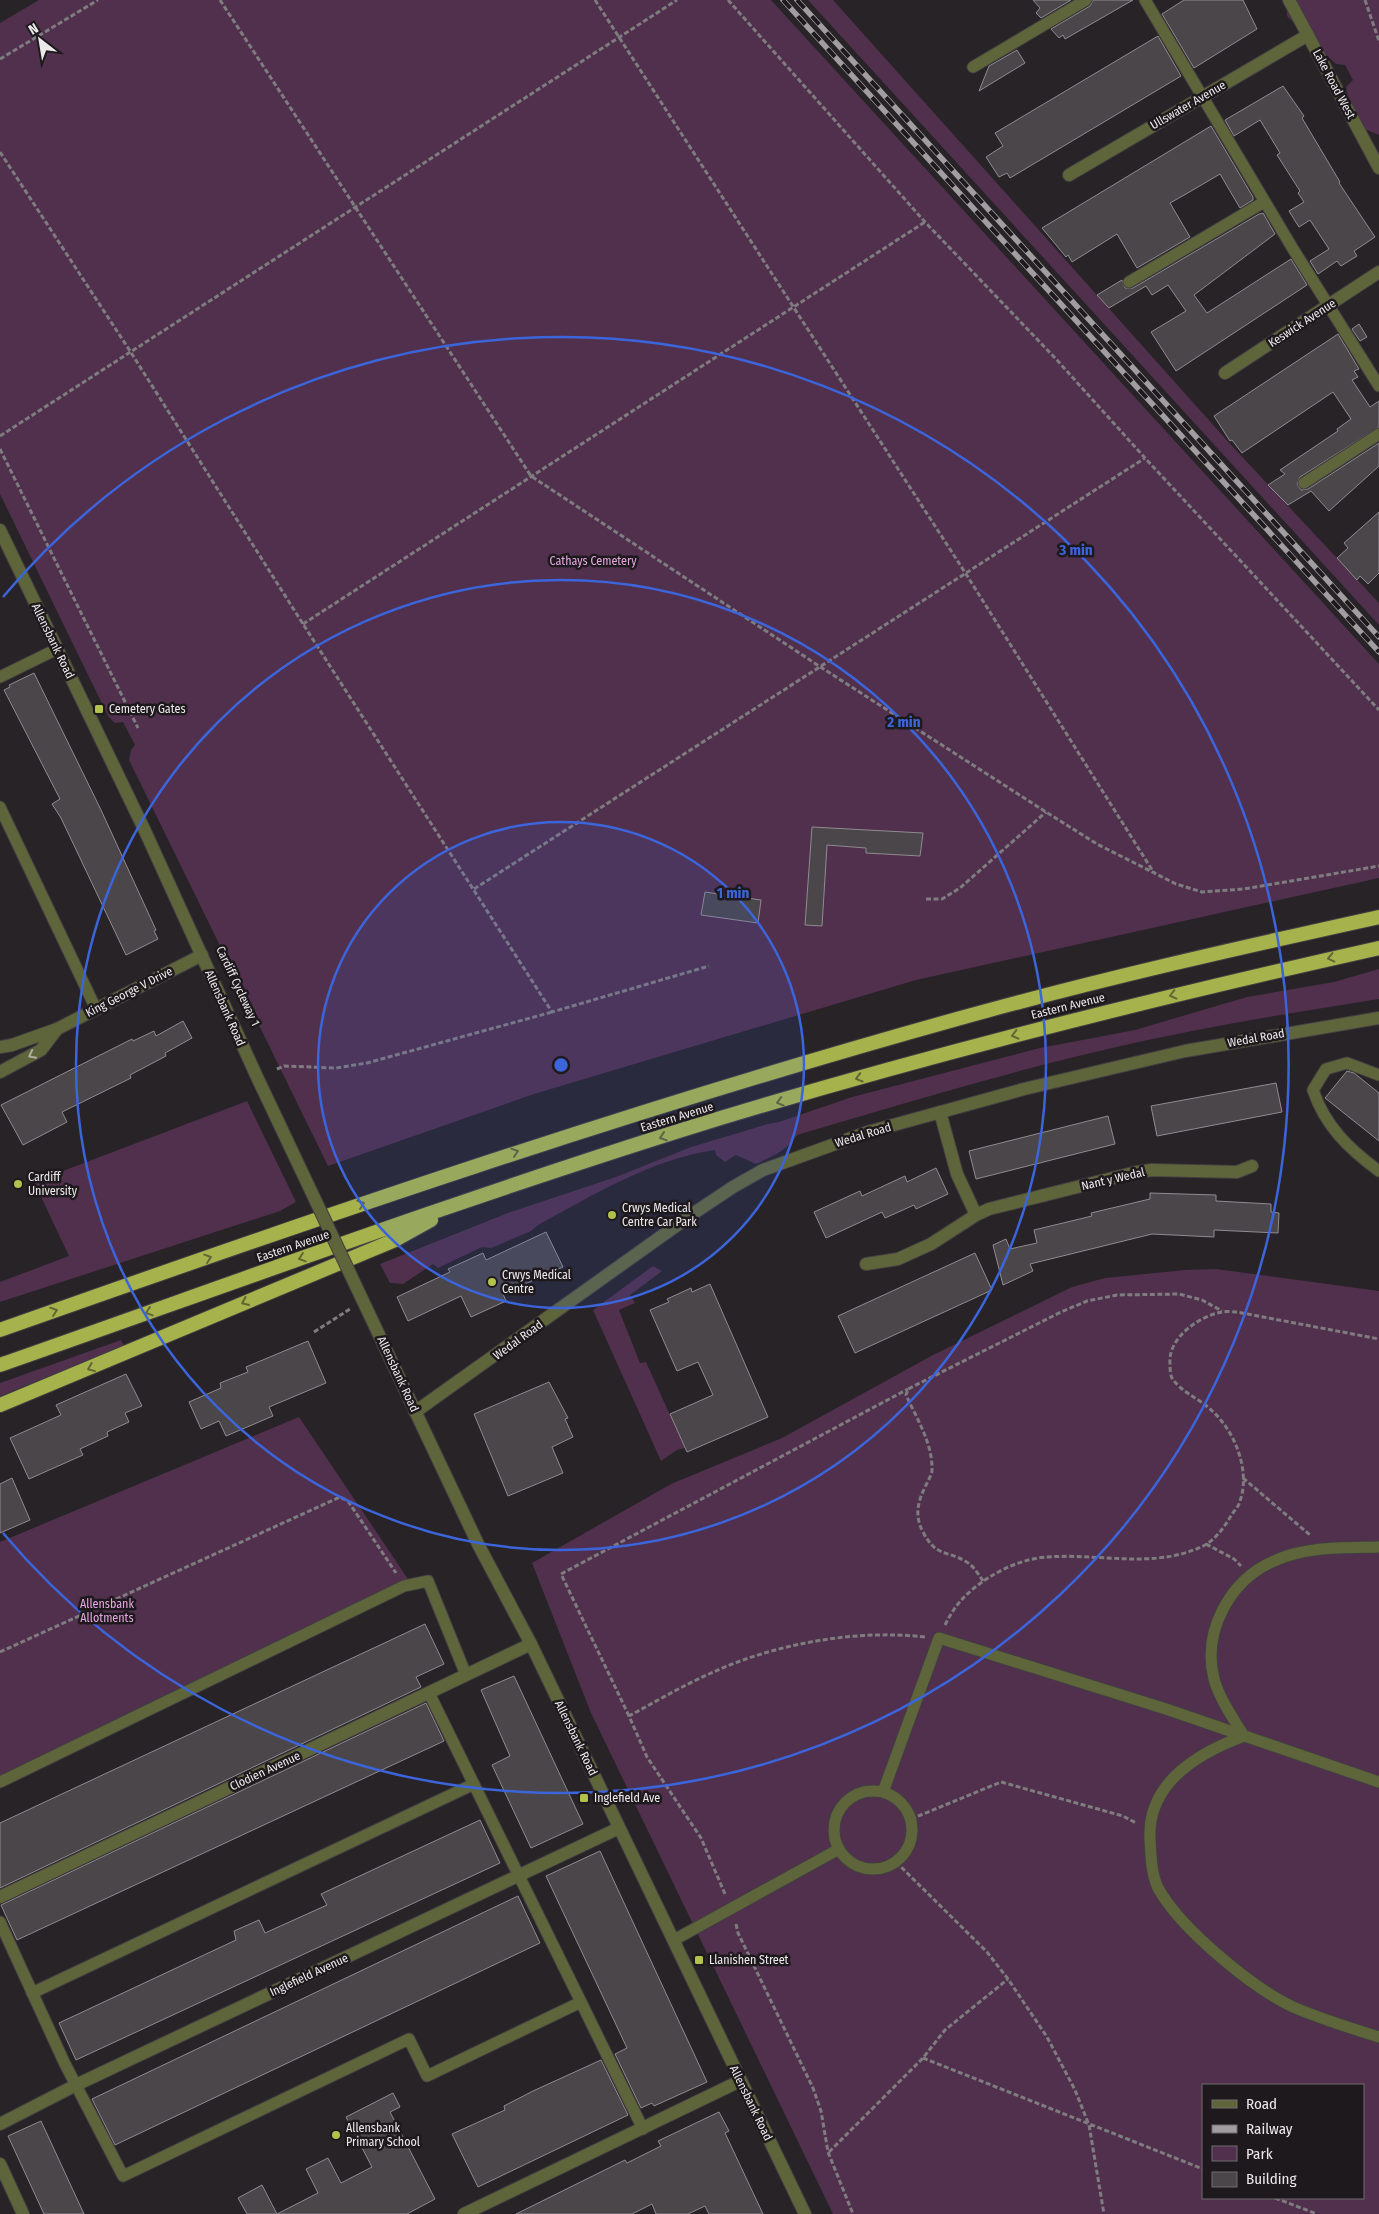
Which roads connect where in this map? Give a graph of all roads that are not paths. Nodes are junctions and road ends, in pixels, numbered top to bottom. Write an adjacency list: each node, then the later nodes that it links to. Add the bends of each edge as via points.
1 (1086, 0): 5 (lane)
2 (1145, 0): 6 (lane)
3 (1289, 0): 4 (street, Lake Road West)
4 (1308, 35): 6 (street, Ullswater Avenue); 7 (street, Lake Road West)
5 (973, 67)
6 (1204, 96): 8 (street, Ullswater Avenue); 9 (lane)
7 (1379, 168)
8 (1069, 175)
9 (1264, 202): 11 (lane); 12 (lane)
10 (1379, 272): 12 (street, Keswick Avenue)
11 (1130, 282)
12 (1328, 306): 13 (street, Keswick Avenue); 14 (lane)
13 (1226, 373)
14 (1379, 386)
15 (1379, 434): 16 (lane)
16 (1304, 483)
17 (0, 530): 18 (street, Allensbank Road)
18 (56, 649): 19 (lane); 23 (street, Allensbank Road, via 146,831)
19 (0, 677)
20 (0, 807): 24 (lane)
21 (1379, 917): 36 (highway, Eastern Avenue, one-way to 21, via 433,1179 681,1099 959,1018 1222,952)
22 (1379, 948): 33 (highway, Eastern Avenue, one-way to 33, via 968,1046 688,1128)
23 (202, 956): 24 (street, King George V Drive); 39 (street, Allensbank Road, bridge)
24 (96, 1009): 26 (street, King George V Drive)
25 (1379, 1018): 30 (street, Wedal Road, via 1185,1051)
26 (57, 1029): 27 (street, King George V Drive); 28 (street, King George V Drive, one-way to 28, via 41,1050)
27 (0, 1047)
28 (0, 1072)
29 (1379, 1075): 32 (lane, via 1347,1063 1326,1069 1314,1090 1320,1111 1352,1152)
30 (940, 1112): 34 (street, via 957,1174); 39 (street, Wedal Road, via 826,1146 747,1178)
31 (1252, 1166): 34 (street, Nant y Wedal, via 1237,1172 1137,1172)
32 (1379, 1171)
33 (464, 1201): 37 (highway, Eastern Avenue, one-way to 37); 38 (highway, one-way to 38, via 395,1240)
34 (976, 1215): 35 (street, Nant y Wedal, via 931,1244 898,1259)
35 (866, 1264)
36 (3, 1329)
37 (0, 1365)
38 (0, 1405)
39 (416, 1412): 41 (street, Allensbank Road, via 478,1544)
40 (1379, 1548): 44 (lane, via 1325,1549 1274,1560 1235,1589 1215,1625 1211,1659 1214,1679 1228,1711)
41 (530, 1644): 42 (street, Clodien Avenue); 49 (street, Allensbank Road)
42 (466, 1676): 43 (street, Clodien Avenue); 45 (lane, via 428,1581 404,1586)
43 (429, 1693): 47 (lane); 52 (street, Clodien Avenue)
44 (1244, 1736): 46 (lane); 48 (lane, via 939,1638); 57 (lane, via 1217,1746 1186,1765 1156,1802 1149,1825 1152,1868 1158,1886 1177,1916 1256,1983 1292,2006)
45 (0, 1782)
46 (1379, 1782)
47 (474, 1784): 51 (lane); 55 (lane)
48 (883, 1792): 50 (lane, via 864,1792 842,1805 834,1824 834,1837); 50 (lane, via 898,1800 911,1819 910,1842 905,1852 896,1862 873,1869 854,1864)
49 (619, 1828): 51 (street, Inglefield Avenue); 54 (street, Allensbank Road)
50 (839, 1849): 54 (lane)
51 (519, 1876): 56 (lane); 59 (street, Inglefield Avenue)
52 (0, 1897)
53 (0, 1922): 55 (lane)
54 (674, 1940): 58 (street, Allensbank Road)
55 (32, 1993): 59 (lane)
56 (581, 2002): 59 (lane, via 427,2076 409,2039 122,2176); 61 (lane)
57 (1379, 2037)
58 (740, 2081): 61 (street); 65 (street, Allensbank Road)
59 (76, 2085): 60 (street, Inglefield Avenue)
60 (0, 2124)
61 (643, 2129): 64 (street)
62 (0, 2164): 63 (street)
63 (24, 2214)
64 (464, 2214)
65 (805, 2214)

